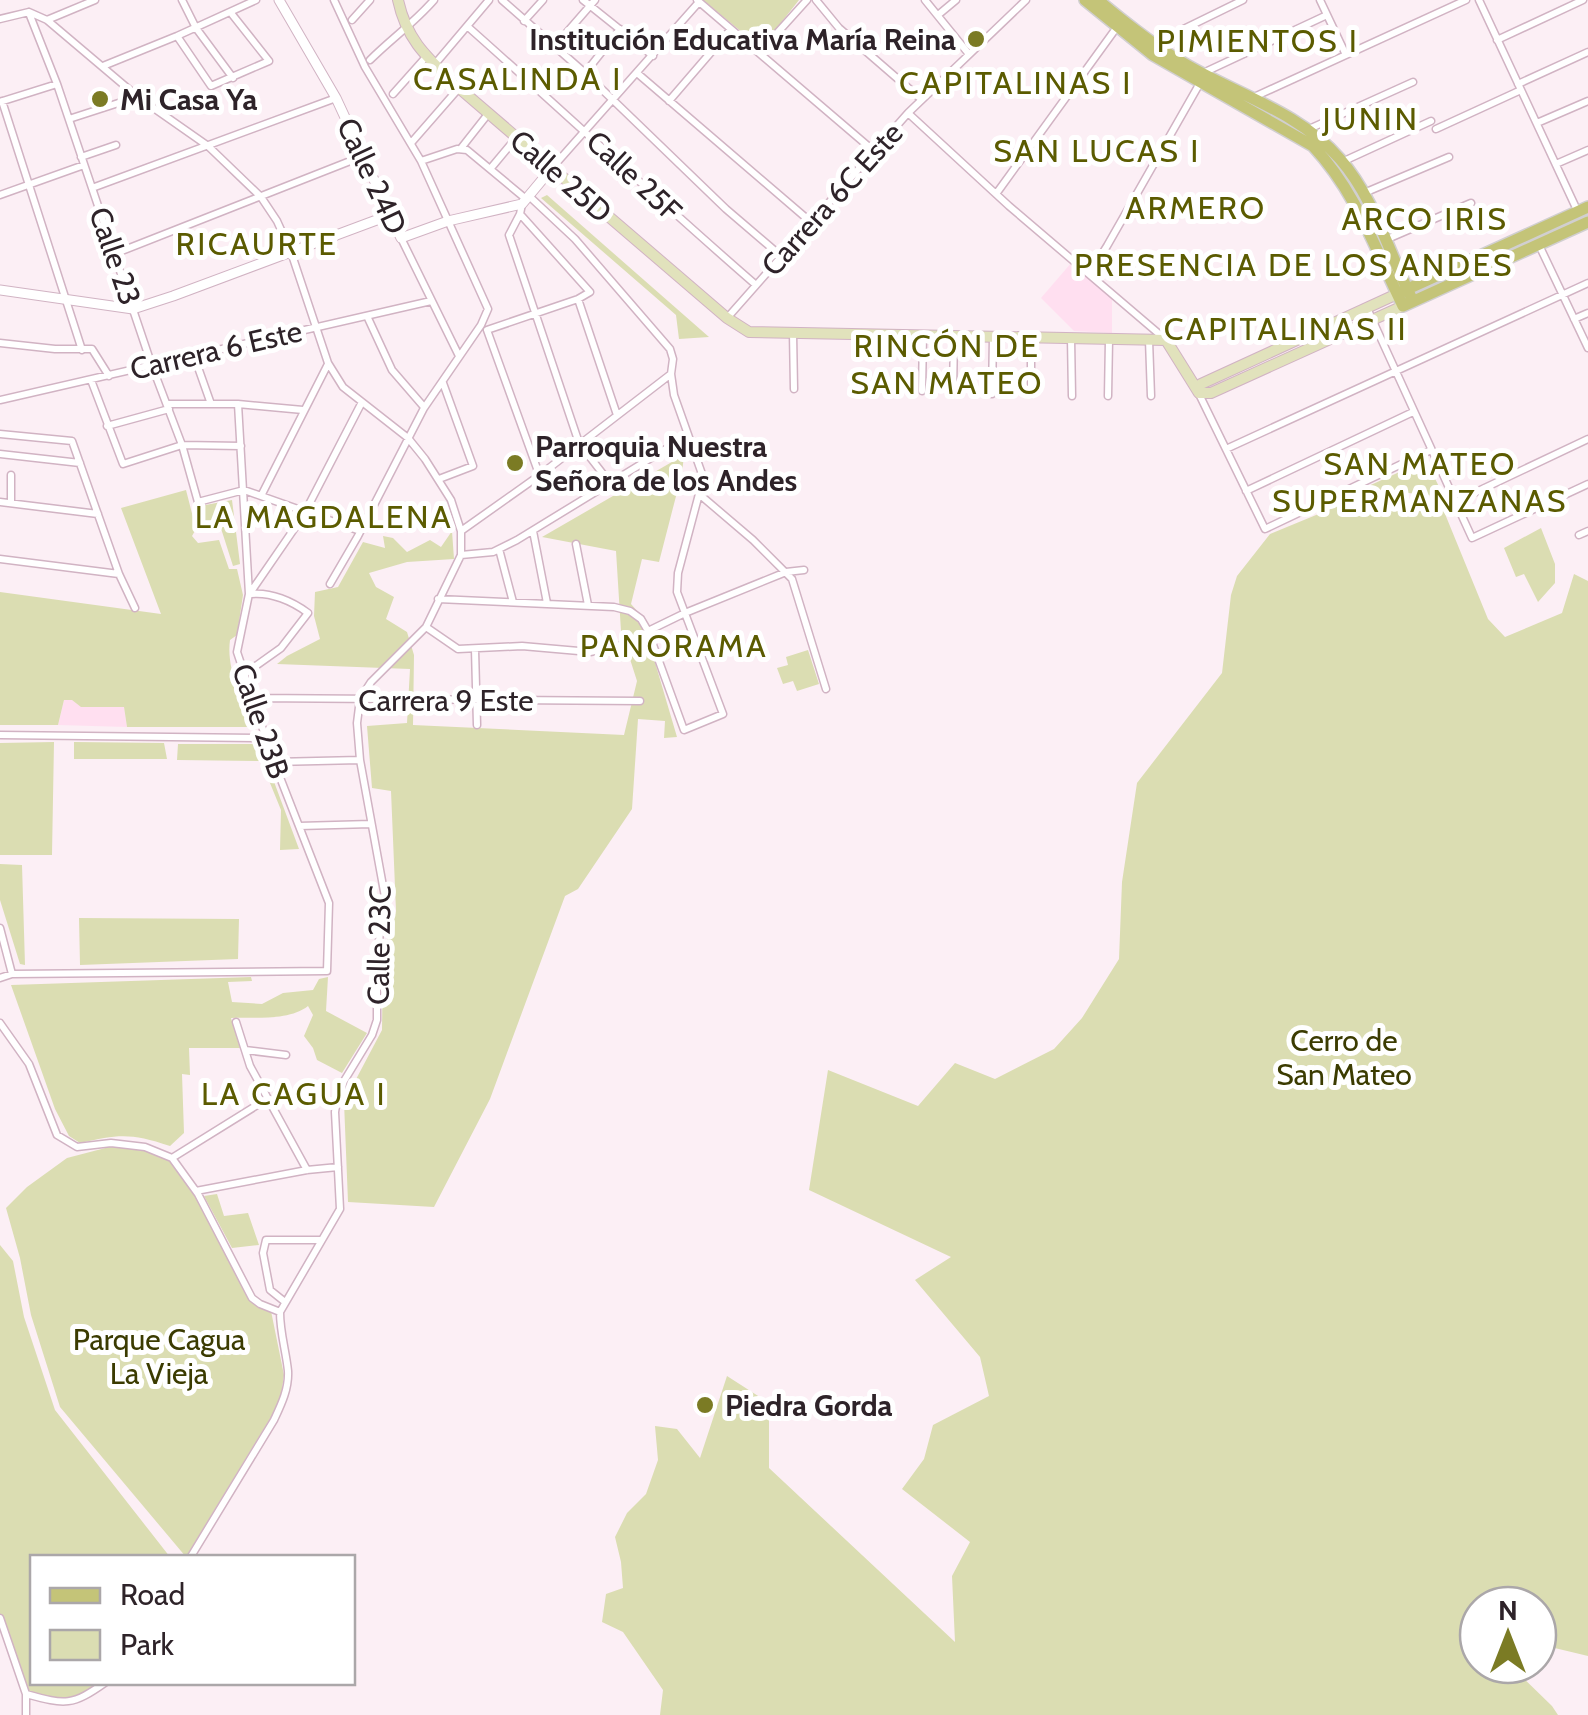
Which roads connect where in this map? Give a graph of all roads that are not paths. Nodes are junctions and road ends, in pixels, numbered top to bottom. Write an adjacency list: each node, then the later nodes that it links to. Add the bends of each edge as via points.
1 (95, 0): 33 (street)
2 (182, 0): 37 (street)
3 (256, 0): 29 (street)
4 (278, 0): 64 (street, Calle 24D)
5 (334, 0): 80 (street)
6 (370, 0): 34 (street)
7 (434, 0): 38 (street)
8 (489, 0): 36 (street)
9 (502, 0): 35 (street)
10 (543, 0): 35 (street)
11 (583, 0): 26 (street)
12 (807, 0): 46 (street)
13 (816, 0): 65 (street)
14 (925, 0): 30 (street)
15 (956, 0): 30 (street)
16 (1026, 0): 48 (street, Carrera 6C Este)
17 (1085, 0): 39 (main road)
18 (1098, 0): 44 (main road)
19 (1243, 0): 44 (street)
20 (1320, 0): 31 (street)
21 (1466, 0): 27 (street)
22 (1479, 0): 43 (street)
23 (1583, 0): 43 (street)
24 (398, 1): 38 (main road, Calle 25D)
25 (698, 1): 41 (street); 50 (street)
26 (593, 3): 40 (street); 45 (street)
27 (1449, 4): 49 (street)
28 (29, 12): 32 (street); 33 (street); 59 (street, Calle 23)
29 (230, 13): 37 (street); 56 (street, via 269,61)
30 (937, 16): 48 (street)
31 (1328, 16): 49 (street); 57 (street)
32 (0, 20)
33 (47, 20): 53 (street)
34 (352, 20)
35 (524, 21): 45 (street)
36 (467, 26): 52 (street); 78 (street, Calle 25F)
37 (196, 28): 42 (street); 56 (street)
38 (405, 28): 51 (street); 52 (main road, Calle 25D)
39 (1116, 28): 57 (main road, via 1152,55); 97 (street)
40 (620, 29): 50 (street); 54 (street)
41 (731, 29): 46 (street); 67 (street)
42 (177, 36): 53 (street); 56 (street, via 212,86)
43 (1498, 40): 60 (street)
44 (1154, 43): 57 (main road)
45 (555, 46): 54 (street)
46 (760, 52): 85 (street)
47 (1588, 52): 60 (street)
48 (969, 54): 65 (street, Carrera 6C Este)
49 (1346, 55): 68 (street)
50 (653, 56): 55 (street)
51 (370, 60)
52 (430, 61): 61 (main road, Calle 25D); 62 (street)
53 (103, 66): 63 (street)
54 (585, 73): 66 (street)
55 (637, 73): 66 (street); 67 (street)
56 (233, 78)
57 (1201, 78): 68 (main road); 114 (street)
58 (1413, 82): 77 (street)
59 (57, 84): 70 (street); 73 (street, Calle 23)
60 (1520, 87): 75 (street); 76 (street)
61 (459, 88): 71 (main road, Calle 25D); 80 (street)
62 (394, 94)
63 (138, 96): 73 (street); 82 (street)
64 (336, 98): 82 (street); 86 (street, Calle 24D)
65 (921, 99): 72 (street, Carrera 6C Este)
66 (612, 101): 78 (street); 113 (street)
67 (669, 101): 105 (street)
68 (1245, 101): 77 (main road); 119 (main road, via 1326,160 1352,194)
69 (1588, 101): 75 (street)
70 (1, 102): 94 (street)
71 (488, 114): 79 (main road, Calle 25D); 83 (street)
72 (908, 114): 85 (street, Carrera 6C Este); 97 (street)
73 (69, 120): 88 (street, Calle 23)
74 (1432, 121): 90 (street)
75 (1537, 123): 91 (street)
76 (1436, 129)
77 (1308, 130): 90 (main road)
78 (586, 132): 93 (street); 116 (street, Calle 25F)
79 (516, 138): 92 (street); 93 (main road, Calle 25D)
80 (411, 143): 89 (street)
81 (116, 145): 88 (street)
82 (208, 146): 95 (street); 99 (street)
83 (464, 149): 89 (street); 92 (street)
84 (1588, 150): 91 (street)
85 (875, 152): 105 (street, Carrera 6C Este)
86 (364, 155): 99 (street); 103 (street, Calle 24D)
87 (1449, 157): 96 (street)
88 (83, 161): 94 (street); 95 (street, Calle 23)
89 (421, 161): 104 (street)
90 (1342, 161): 96 (main road)
91 (1556, 164): 102 (street)
92 (491, 168): 100 (street)
93 (552, 168): 100 (street); 128 (main road, Calle 25D)
94 (30, 184): 98 (street); 121 (street)
95 (92, 188): 112 (street, Calle 23)
96 (1364, 193): 109 (main road)
97 (996, 194): 114 (street)
98 (0, 195)
99 (261, 198): 111 (street); 112 (street)
100 (524, 203): 104 (street); 120 (street, via 590,292); 126 (street, via 510,235); 149 (street, via 575,239 661,336 673,359)
101 (1471, 203): 109 (street)
102 (1583, 209): 107 (main road)
103 (390, 215): 108 (street, Calle 24D); 111 (street)
104 (448, 222): 108 (street); 131 (street, via 488,309)
105 (812, 222): 113 (street, Carrera 6C Este)
106 (1588, 222): 110 (main road)
107 (1533, 232): 110 (street); 119 (main road)
108 (401, 238): 122 (street, Calle 24D)
109 (1385, 240): 119 (main road)
110 (1539, 245): 118 (street); 119 (main road)
111 (291, 252): 123 (street); 130 (street)
112 (114, 254): 123 (street, Calle 23)
113 (781, 256): 116 (street, Carrera 6C Este)
114 (1090, 273): 140 (street)
115 (1588, 284): 118 (street)
116 (756, 285): 128 (street, Carrera 6C Este)
117 (0, 290): 121 (street)
118 (1563, 295): 129 (street); 148 (street)
119 (1405, 298): 124 (main road)
120 (578, 299): 126 (street); 170 (street)
121 (64, 300): 123 (street); 143 (street)
122 (431, 301): 127 (street, Carrera 6 Este); 145 (street, Calle 24D)
123 (134, 309): 147 (street, Calle 23)
124 (1369, 313): 148 (street); 155 (main road, via 1211,379)
125 (1588, 313): 129 (street)
126 (536, 314): 131 (street); 176 (street)
127 (367, 316): 130 (street, Carrera 6 Este); 167 (street, via 392,370)
128 (728, 318): 132 (main road, Calle 25D, via 749,332)
129 (1574, 319): 142 (street)
130 (314, 327): 144 (street, Carrera 6 Este); 146 (street)
131 (484, 327): 145 (street); 183 (street)
132 (793, 332): 133 (main road); 153 (street)
133 (923, 335): 134 (main road); 154 (street)
134 (954, 336): 135 (main road); 156 (street)
135 (994, 337): 136 (main road); 157 (street)
136 (1031, 338): 137 (main road); 158 (street)
137 (1071, 338): 138 (main road); 159 (street)
138 (1109, 340): 139 (main road); 160 (street)
139 (1150, 340): 140 (main road); 161 (street)
140 (1166, 340): 155 (main road)
141 (0, 343): 143 (street)
142 (1588, 348)
143 (82, 350): 150 (street, via 92,348)
144 (194, 356): 147 (street, Carrera 6 Este); 164 (street)
145 (459, 356): 152 (street)
146 (328, 363): 163 (street); 168 (street)
147 (152, 366): 150 (street, Carrera 6 Este); 166 (street, Calle 23)
148 (1396, 372): 169 (street); 179 (street)
149 (671, 374): 170 (street); 173 (street)
150 (109, 376): 151 (street, Carrera 6 Este)
151 (92, 380): 162 (street, Carrera 6 Este); 171 (street)
152 (443, 382): 167 (street); 185 (street, via 472,466)
153 (794, 389)
154 (922, 391)
155 (1198, 391): 179 (street)
156 (953, 392)
157 (992, 394)
158 (1031, 394)
159 (1072, 396)
160 (1108, 396)
161 (1151, 396)
162 (0, 400)
163 (362, 402): 174 (street); 195 (street)
164 (211, 404): 165 (street); 166 (street)
165 (238, 404): 168 (street); 178 (street, Calle 23B)
166 (168, 406): 171 (street); 177 (street, Calle 23)
167 (424, 408): 174 (street)
168 (304, 410): 191 (street)
169 (1413, 412): 180 (street); 189 (street)
170 (617, 415): 176 (street)
171 (107, 426): 177 (street, via 122,464)
172 (0, 434): 182 (street, via 72,441)
173 (687, 436): 186 (street); 190 (street, via 702,474)
174 (408, 438): 185 (street); 197 (street)
175 (1588, 439): 193 (street)
176 (579, 443): 183 (street); 186 (street)
177 (182, 445): 178 (street); 188 (street, Calle 23, via 198,502)
178 (240, 446): 188 (street, Calle 23B)
179 (1226, 449): 189 (street)
180 (1431, 450): 189 (street, via 1265,529); 193 (street)
181 (0, 454): 182 (street)
182 (80, 463): 196 (street)
183 (540, 475): 200 (street)
184 (11, 476): 194 (street)
185 (439, 480): 200 (street)
186 (610, 483): 198 (street)
187 (1588, 484): 193 (street, via 1472,538)
188 (244, 490): 191 (street); 210 (street, Calle 23B)
189 (1246, 490)
190 (699, 494): 207 (street); 216 (street, via 678,572)
191 (261, 496): 195 (street)
192 (0, 502): 194 (street)
193 (1454, 502)
194 (11, 503): 196 (street)
195 (306, 512): 197 (street); 210 (street)
196 (99, 514): 208 (street)
197 (360, 531): 209 (street)
198 (533, 531): 203 (street); 213 (street)
199 (1588, 531): 201 (street)
200 (461, 532): 204 (street)
201 (1579, 535)
202 (576, 544): 214 (street)
203 (499, 549): 204 (street); 212 (street)
204 (461, 556): 211 (street)
205 (0, 559): 208 (street)
206 (804, 570): 207 (street)
207 (786, 572): 216 (street); 221 (street)
208 (119, 574): 215 (street)
209 (330, 584)
210 (250, 594): 220 (street, Calle 23B, via 237,652); 220 (street, via 263,593 308,614)
211 (438, 600): 212 (street); 217 (street)
212 (513, 602): 213 (street)
213 (547, 603): 214 (street)
214 (588, 605): 218 (street, via 630,611)
215 (135, 608)
216 (685, 613): 218 (street); 218 (street, via 723,714 684,730)
217 (426, 627): 219 (street, via 451,646); 224 (street)
218 (648, 631): 219 (street, via 628,644 590,652)
219 (475, 649): 223 (street)
220 (244, 676): 222 (street, Calle 23B)
221 (826, 688)
222 (252, 698): 224 (street, Carrera 9 Este); 228 (street, Calle 23B)
223 (476, 699): 224 (street, Carrera 9 Este); 225 (street, Carrera 9 Este); 226 (street)
224 (360, 700): 229 (street, Calle 23C)
225 (640, 701)
226 (477, 725)
227 (0, 735): 228 (street)
228 (266, 738): 230 (street, Calle 23B)
229 (360, 760): 230 (street); 231 (street, Calle 23C)
230 (274, 762): 232 (street, Calle 23B)
231 (371, 824): 232 (street); 242 (street, Calle 23C, via 385,897 377,1020 337,1099)
232 (299, 826): 234 (street, Calle 23B, via 329,903 327,971)
233 (1, 934): 234 (street)
234 (12, 974): 235 (street)
235 (0, 978)
236 (236, 1022): 238 (street)
237 (0, 1024): 241 (street, via 28,1063 57,1135 78,1147 111,1142)
238 (245, 1050): 239 (street); 240 (street)
239 (286, 1055)
240 (267, 1099): 241 (street); 243 (street)
241 (172, 1158): 244 (street)
242 (338, 1167): 243 (street); 245 (street, Calle 23C, via 340,1209)
243 (307, 1170): 244 (street)
244 (196, 1191): 247 (street, via 252,1298)
245 (322, 1240): 246 (street, Calle 23C); 246 (street, via 266,1240 268,1282)
246 (285, 1302): 247 (street, Calle 23C)
247 (280, 1312): 248 (street, via 285,1396)
248 (192, 1555)
249 (0, 1618): 251 (street)
250 (101, 1685): 251 (street, via 76,1701)
251 (26, 1694): 252 (street)
252 (26, 1715)

